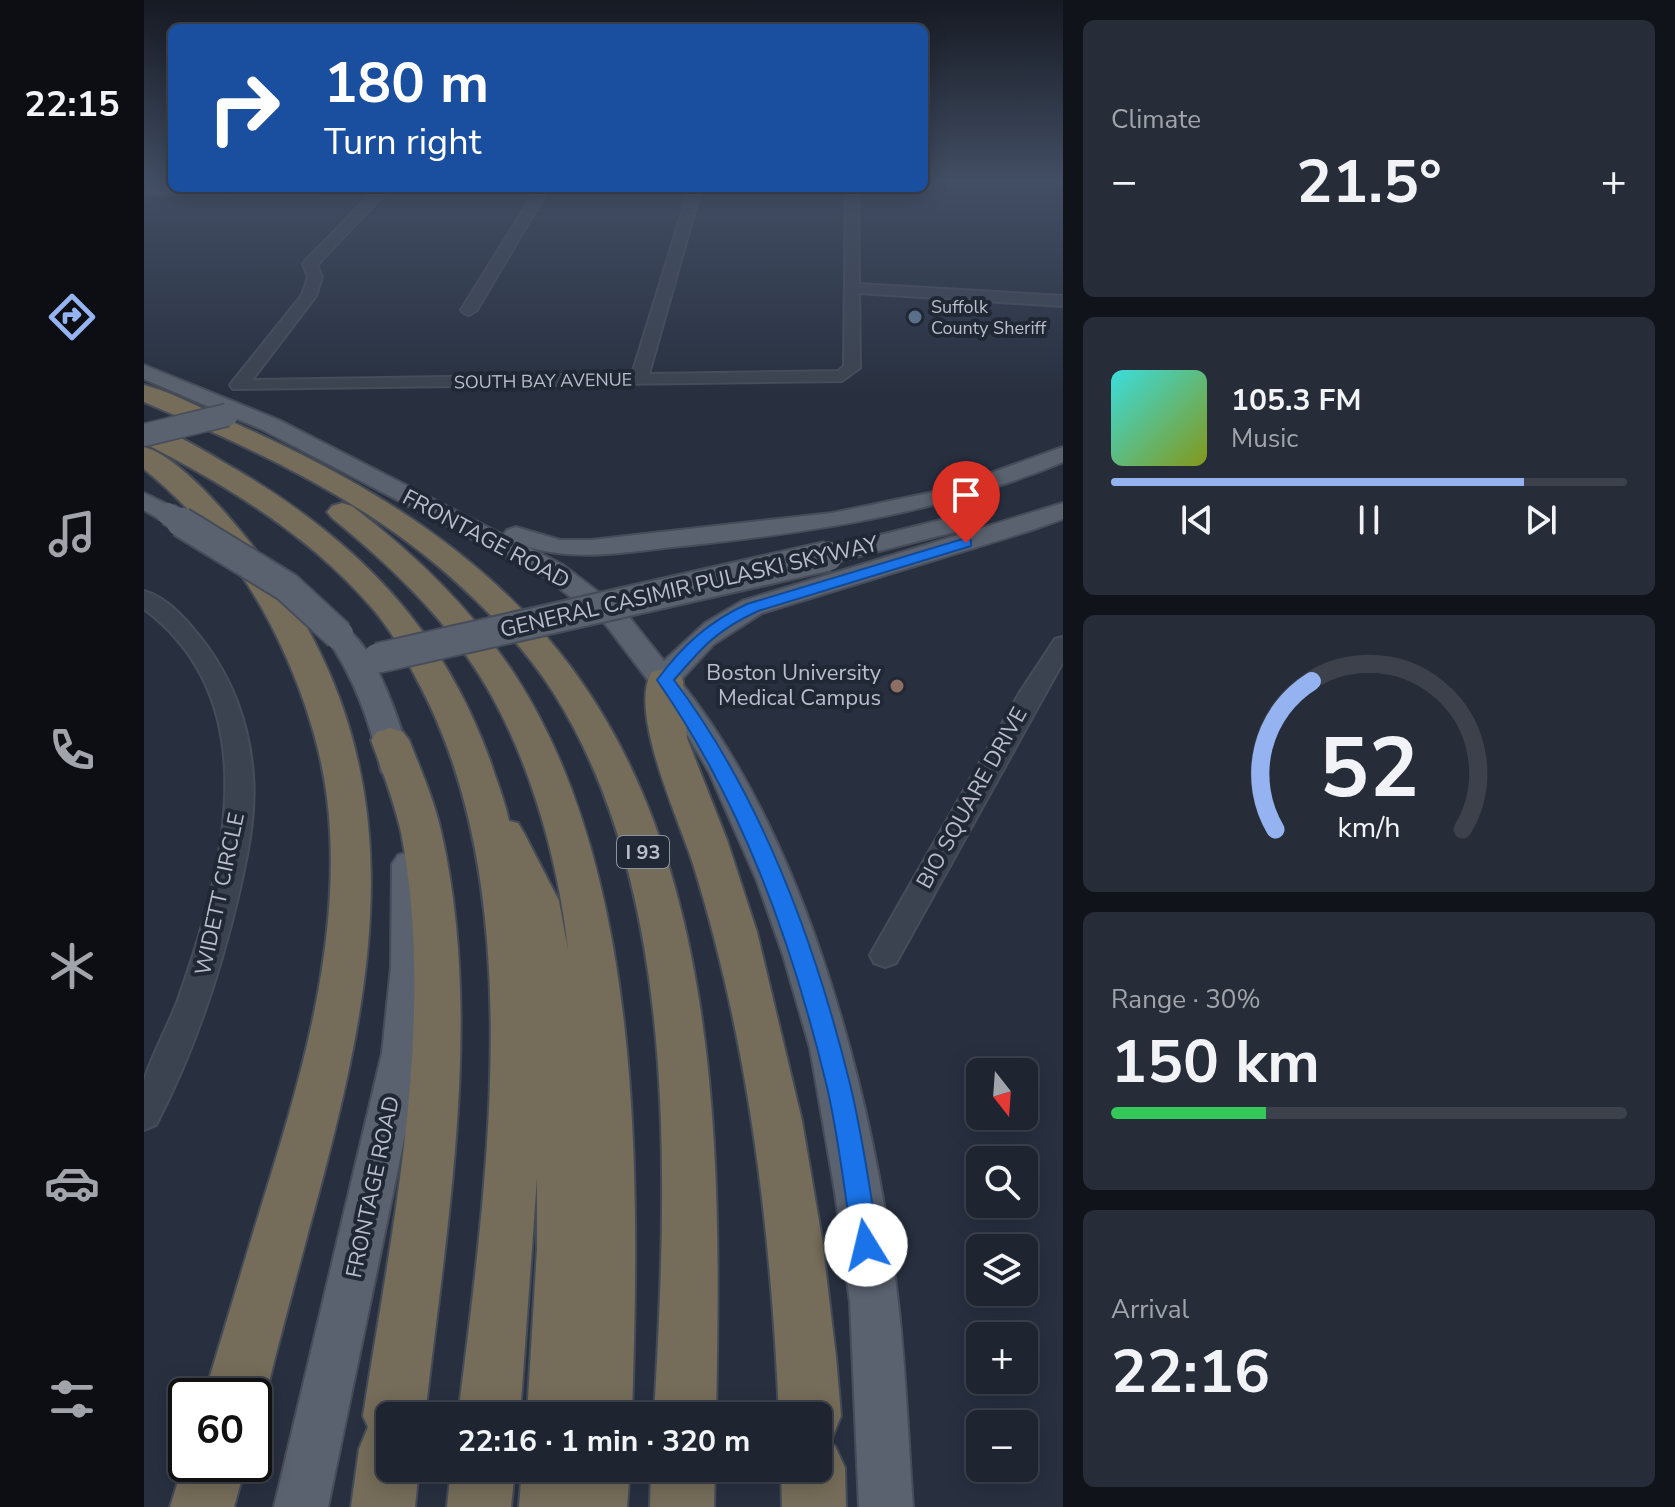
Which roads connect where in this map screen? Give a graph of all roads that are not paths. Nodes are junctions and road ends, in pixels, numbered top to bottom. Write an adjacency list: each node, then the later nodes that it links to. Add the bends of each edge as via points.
1 (321, 252): 11 (street, via 310,264 315,277 309,296)
2 (504, 252): 7 (street)
3 (676, 252): 9 (street)
4 (851, 252): 5 (street)
5 (851, 288): 6 (street); 9 (street, SOUTH BAY AVENUE, via 852,368 847,374)
6 (1063, 301)
7 (469, 310)
8 (144, 371): 11 (main road, FRONTAGE ROAD)
9 (639, 379): 11 (street, SOUTH BAY AVENUE)
10 (144, 393): 14 (highway, I 93)
11 (229, 404): 12 (main road); 13 (main road, bridge); 18 (main road, FRONTAGE ROAD)
12 (144, 424)
13 (144, 434): 28 (highway, via 275,506 362,578 423,656)
14 (269, 450): 35 (highway, via 309,491 397,559 477,647 516,708 553,791 584,912 602,1067 606,1238); 36 (highway, I 93, via 388,517 484,589 568,688 615,775 651,884 678,1041 690,1242)
15 (1063, 454): 18 (main road, via 979,486 880,511 591,548 545,545)
16 (144, 455): 31 (highway, via 221,523 271,594 324,701 340,751 349,809 352,907 338,1024)
17 (1063, 469): 22 (main road, GENERAL CASIMIR PULASKI SKYWAY, via 964,507)
18 (392, 489): 26 (main road, FRONTAGE ROAD, via 567,580 616,619)
19 (1063, 489): 22 (main road, GENERAL CASIMIR PULASKI SKYWAY, via 988,515)
20 (144, 500): 25 (main road, FRONTAGE ROAD, bridge, via 287,587)
21 (1063, 510): 26 (main road, via 752,607 701,637)
22 (819, 549): 25 (main road, GENERAL CASIMIR PULASKI SKYWAY, bridge)
23 (144, 598): 30 (street, WIDETT CIRCLE, via 186,632 212,671 231,726 240,797 234,851 202,982)
24 (1063, 644): 29 (street, BIO SQUARE DRIVE)
25 (358, 648): 27 (main road, FRONTAGE ROAD)
26 (665, 680): 37 (highway, via 665,733 722,891 765,1062 791,1215); 53 (main road, FRONTAGE ROAD, via 714,752 757,839 796,938 830,1048 874,1302)
27 (390, 740): 32 (highway, via 423,841 434,919 438,1030); 46 (main road, FRONTAGE ROAD, via 407,824 411,887 402,1053)
28 (475, 773): 33 (highway, via 502,897 515,1057 509,1213); 34 (highway, via 537,901 552,987 564,1156)
29 (885, 955)
30 (144, 1115)
31 (239, 1378)
32 (396, 1402)
33 (490, 1402)
34 (559, 1402)
35 (601, 1402)
36 (685, 1402)
37 (809, 1402)
38 (209, 1482): 45 (highway)
39 (386, 1482): 47 (highway)
40 (482, 1482): 48 (highway)
41 (553, 1482): 49 (highway)
42 (597, 1482): 50 (highway)
43 (683, 1482): 51 (highway)
44 (813, 1482): 52 (highway)
45 (202, 1507)
46 (301, 1507)
47 (383, 1507)
48 (479, 1507)
49 (551, 1507)
50 (595, 1507)
51 (682, 1507)
52 (814, 1507)
53 (886, 1507)

